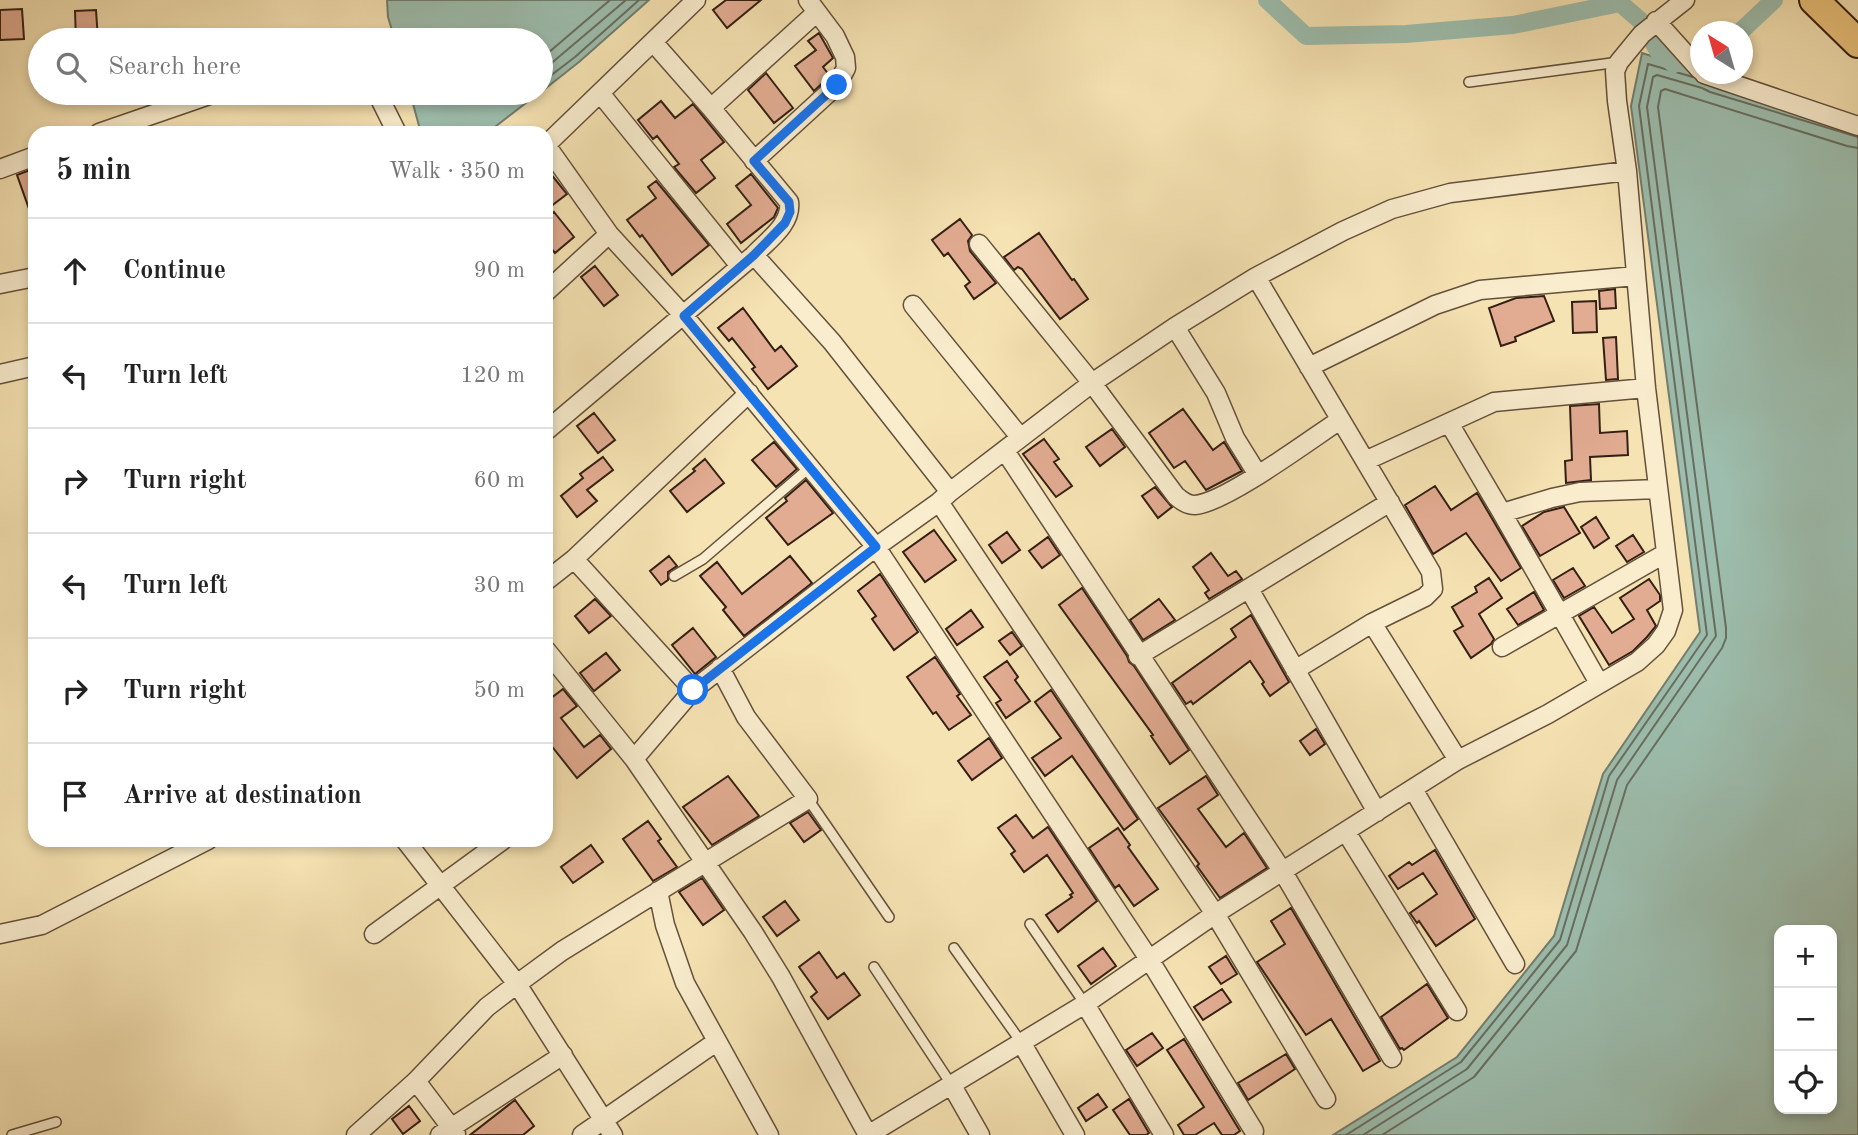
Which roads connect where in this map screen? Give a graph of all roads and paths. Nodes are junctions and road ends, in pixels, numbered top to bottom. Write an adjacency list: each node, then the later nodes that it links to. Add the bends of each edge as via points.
1 (696, 0): 6 (street)
2 (1685, 0): 5 (street)
3 (812, 6): 15 (street); 22 (street, via 835,36 846,68 837,85)
4 (1822, 8): 7 (main road)
5 (1656, 21): 8 (street); 9 (street)
6 (653, 42): 12 (street); 15 (street)
7 (1858, 43)
8 (1690, 59)
9 (1619, 62): 10 (lane); 24 (street, via 1616,102)
10 (1469, 82)
11 (1737, 84): 16 (street)
12 (600, 93): 19 (street); 28 (street)
13 (180, 105): 17 (street)
14 (383, 105): 18 (street)
15 (711, 108): 22 (street)
16 (1858, 125)
17 (119, 126)
18 (394, 126)
19 (553, 138)
20 (553, 155): 25 (street)
21 (28, 159): 23 (street)
22 (754, 161): 27 (street, via 789,202 790,212)
23 (0, 169)
24 (1627, 171): 29 (street); 30 (street, via 1450,193 1392,209)
25 (609, 234): 33 (street); 35 (street)
26 (979, 244): 40 (street)
27 (754, 255): 28 (street); 52 (street, via 832,342)
28 (740, 266): 35 (street)
29 (1636, 276): 37 (street, via 1480,290 1435,305); 41 (street)
30 (1256, 277): 36 (street); 37 (street)
31 (28, 278): 32 (street)
32 (0, 284)
33 (553, 286)
34 (913, 305): 46 (street)
35 (684, 316): 42 (street); 45 (street)
36 (1175, 327): 40 (street); 50 (street)
37 (1309, 367): 43 (street)
38 (28, 368): 39 (street)
39 (0, 374)
40 (1092, 383): 46 (street); 50 (street, via 1184,503 1210,501)
41 (1646, 388): 44 (street, via 1494,402); 51 (street)
42 (749, 393): 49 (street); 57 (street)
43 (1340, 420): 48 (street); 50 (street)
44 (1449, 423): 48 (street); 54 (street)
45 (553, 425)
46 (1020, 437): 47 (street)
47 (1005, 451): 52 (street); 64 (street)
48 (1365, 461): 53 (street)
49 (809, 468): 55 (street); 59 (lane, via 703,559)
50 (1258, 475)
51 (1658, 489): 54 (street, via 1580,492); 56 (street)
52 (945, 497): 55 (street); 83 (street)
53 (1390, 502): 60 (street); 62 (street, via 1431,572 1433,589)
54 (1502, 513): 61 (street)
55 (876, 547): 66 (street); 89 (street)
56 (1666, 553): 61 (street); 68 (street, via 1673,610 1666,631 1637,662)
57 (575, 559): 58 (street); 69 (street)
58 (553, 576)
59 (674, 576)
60 (1249, 589): 64 (street); 67 (street)
61 (1562, 613): 63 (street); 68 (street)
62 (1372, 623): 67 (street); 71 (street)
63 (1502, 647)
64 (1138, 656): 80 (street)
65 (553, 659): 70 (street)
66 (719, 668): 69 (street); 73 (street, via 746,718)
67 (1295, 670): 74 (street)
68 (1600, 683): 71 (street)
69 (693, 690): 70 (street)
70 (634, 759): 79 (street)
71 (1458, 760): 72 (street)
72 (1413, 789): 74 (street); 90 (street)
73 (808, 799): 79 (street); 84 (lane)
74 (1377, 812): 75 (street)
75 (1346, 832): 80 (street); 94 (street)
76 (194, 847): 86 (street, via 42,925)
77 (410, 847): 81 (street)
78 (494, 847): 81 (street)
79 (704, 863): 82 (street); 110 (street, via 781,977)
80 (1283, 872): 83 (street); 98 (street)
81 (441, 886): 87 (street); 92 (street)
82 (658, 891): 92 (street); 95 (street, via 674,958)
83 (1215, 914): 89 (street); 101 (street)
84 (889, 917)
85 (1030, 924): 93 (lane)
86 (0, 934)
87 (374, 934)
88 (954, 948): 96 (lane)
89 (1149, 960): 93 (street); 104 (street)
90 (1515, 964)
91 (874, 967): 100 (lane)
92 (517, 984): 97 (street); 99 (street, via 465,1027)
93 (1085, 1004): 96 (street); 113 (street)
94 (1457, 1011)
95 (716, 1042): 103 (street); 109 (street)
96 (1021, 1042): 100 (street); 112 (street)
97 (563, 1055): 103 (street); 105 (street)
98 (1392, 1058)
99 (416, 1081): 105 (street); 107 (street)
100 (951, 1084): 110 (street); 111 (street)
101 (1326, 1100)
102 (56, 1122): 106 (lane)
103 (609, 1128): 108 (street)
104 (1254, 1131)
105 (450, 1132)
106 (12, 1135)
107 (356, 1135)
108 (582, 1135)
109 (769, 1135)
110 (868, 1135)
111 (980, 1135)
112 (1075, 1135)
113 (1164, 1135)

